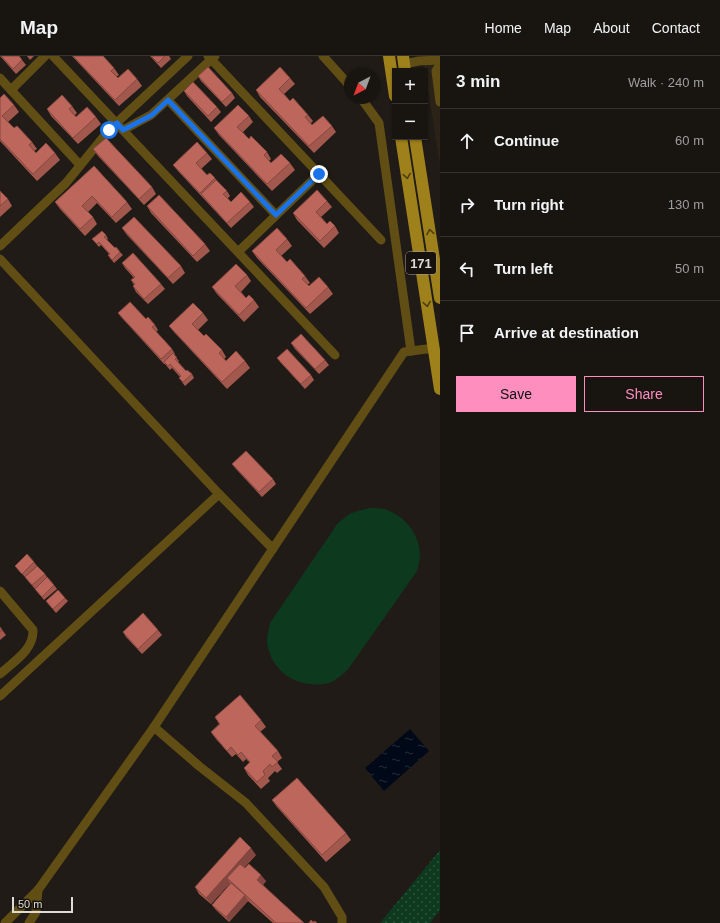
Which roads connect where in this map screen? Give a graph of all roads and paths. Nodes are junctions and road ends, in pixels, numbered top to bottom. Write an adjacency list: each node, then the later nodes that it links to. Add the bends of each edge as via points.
1 (45, 56): 13 (lane)
2 (53, 56): 17 (lane)
3 (188, 56): 17 (lane)
4 (323, 56): 12 (lane)
5 (389, 56): 10 (main road)
6 (211, 57): 14 (lane); 21 (lane)
7 (440, 60): 8 (lane)
8 (404, 64)
9 (440, 64): 15 (lane, via 436,71)
10 (392, 76)
11 (0, 78): 13 (lane)
12 (344, 79)
13 (11, 90): 20 (lane)
14 (168, 100): 17 (lane, via 152,115); 22 (lane)
15 (440, 102)
16 (365, 104): 29 (lane, via 379,123)
17 (120, 127): 20 (lane, via 109,130); 25 (lane)
18 (401, 140): 28 (main road, 171, one-way to 28)
19 (415, 140): 27 (main road, 171, one-way to 19)
20 (80, 165): 24 (lane, via 66,183)
21 (319, 174): 22 (lane); 23 (lane)
22 (276, 215): 25 (lane)
23 (381, 240)
24 (0, 246)
25 (238, 252): 30 (lane)
26 (0, 259): 32 (lane)
27 (440, 298)
28 (434, 348): 29 (lane); 31 (main road, 171)
29 (412, 351): 33 (lane, via 404,352)
30 (335, 355)
31 (440, 389)
32 (219, 494): 33 (lane); 36 (lane)
33 (273, 549): 37 (lane)
34 (0, 591): 35 (lane, via 33,630 34,637 26,650)
35 (0, 674)
36 (0, 696)
37 (154, 727): 38 (lane); 41 (lane, via 246,803 324,887 342,916)
38 (38, 890): 39 (lane); 40 (lane, via 36,912)
39 (5, 923)
40 (29, 923)
41 (342, 923)

